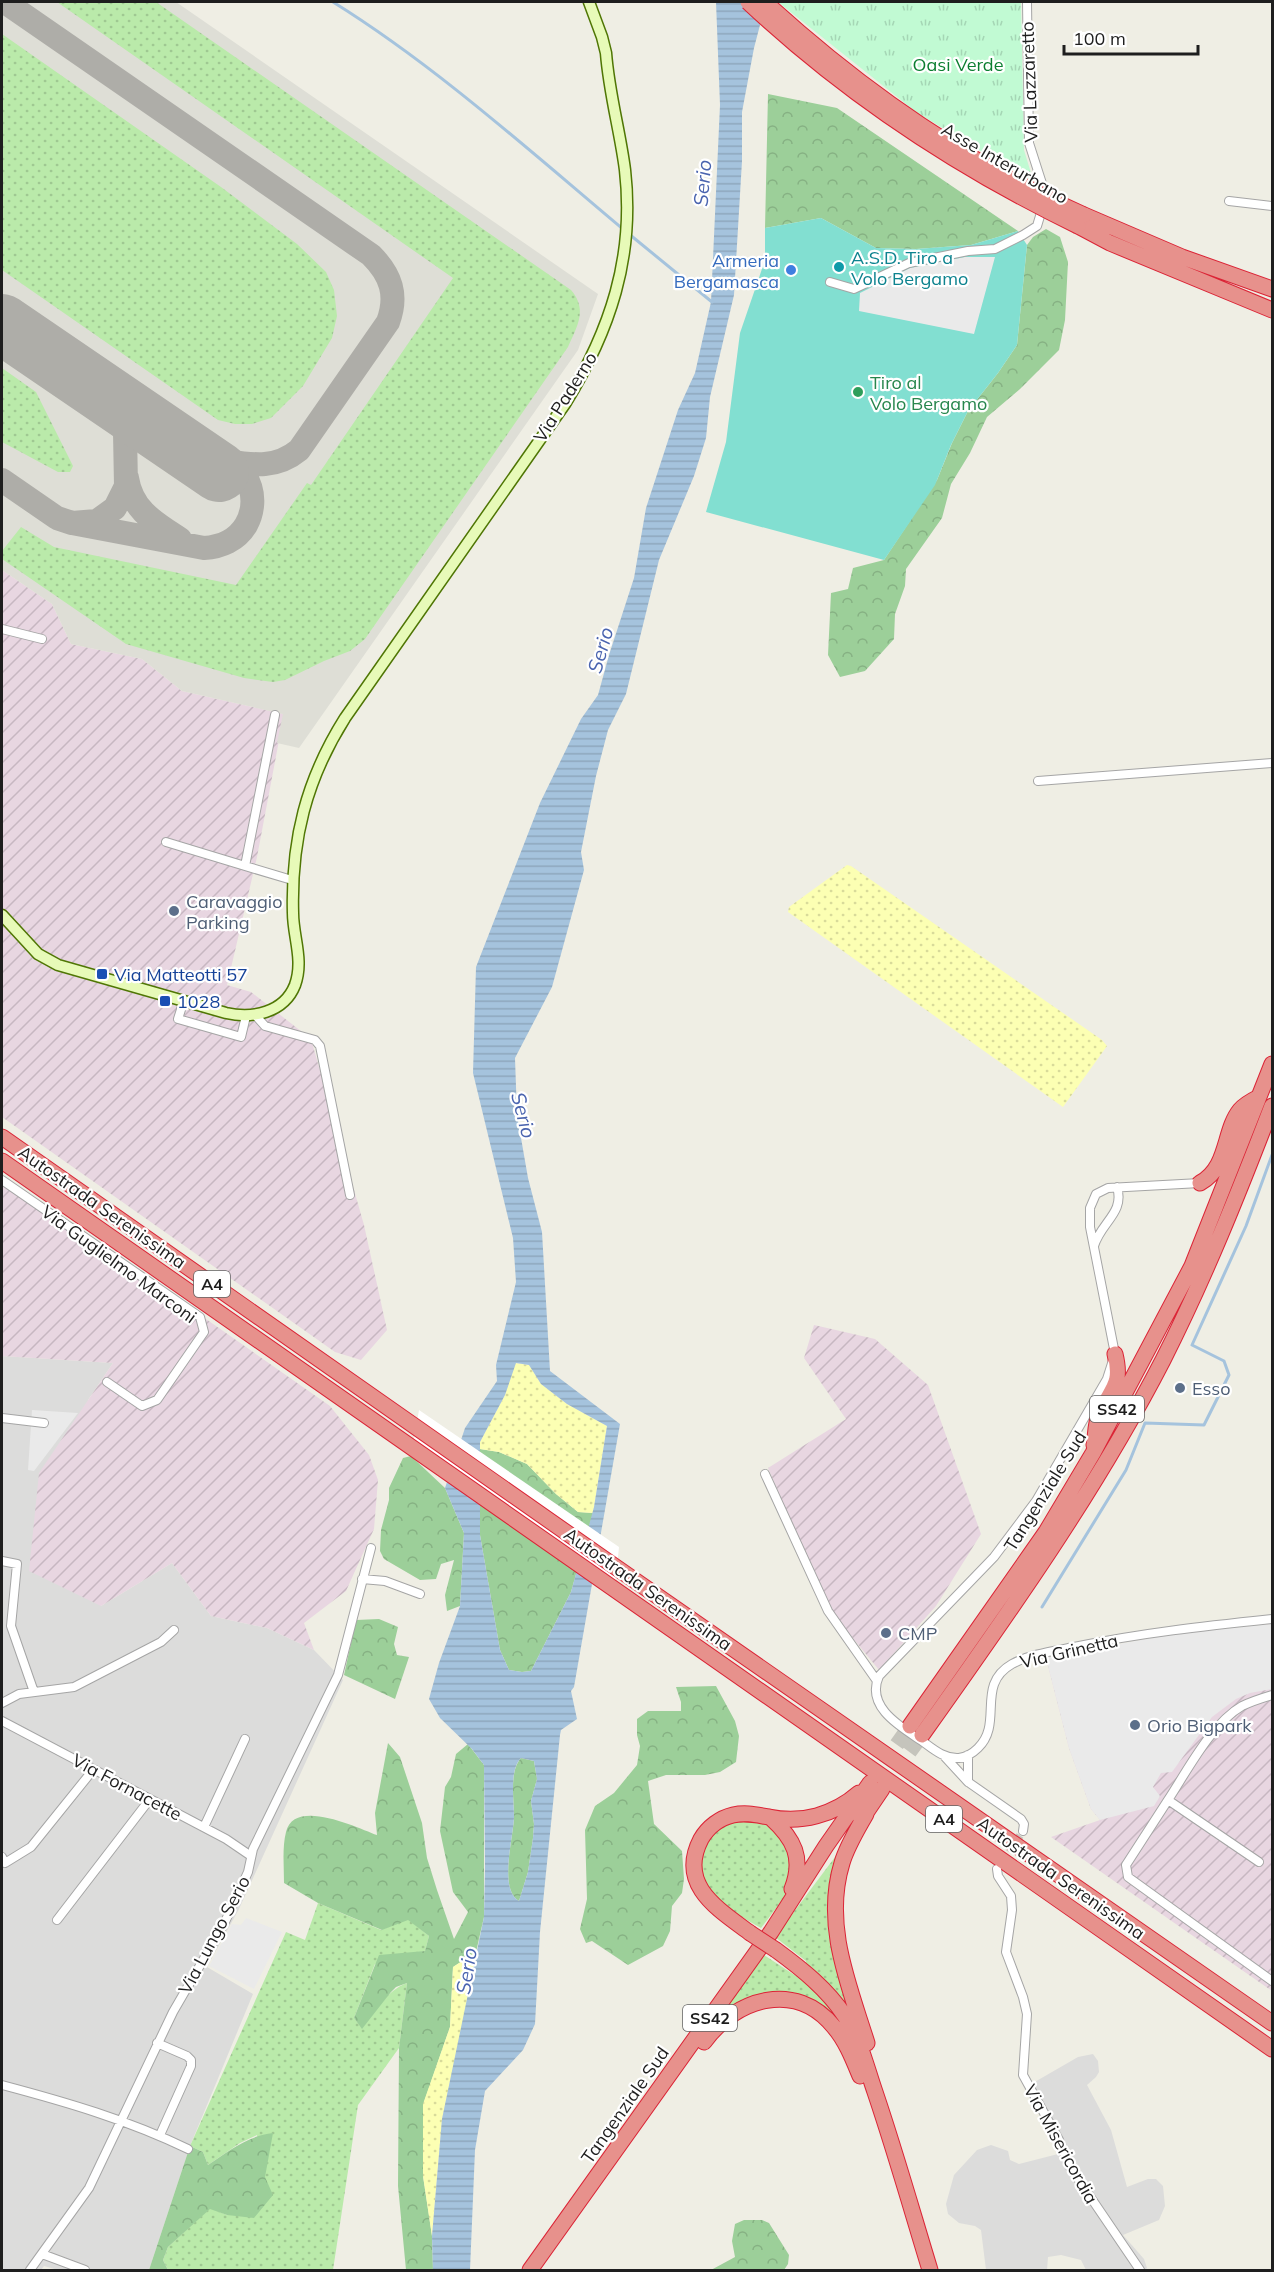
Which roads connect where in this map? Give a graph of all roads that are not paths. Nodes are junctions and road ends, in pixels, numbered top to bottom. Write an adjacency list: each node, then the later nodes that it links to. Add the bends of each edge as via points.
1 (589, 2): 18 (street, Via Paderno, via 606,53 624,168 627,242 616,297 586,371 565,404 345,718 315,775 302,812)
2 (748, 2): 7 (highway, Asse Interurbano, bridge, via 833,75 926,141 1028,202)
3 (765, 2): 7 (highway, Asse Interurbano, bridge, via 808,41 926,127)
4 (1027, 2): 8 (street, Via Lazzaretto, via 1029,142 1047,196 1037,226 995,249 909,263 854,289)
5 (1229, 201): 6 (street)
6 (1272, 206)
7 (1081, 220): 9 (highway, Asse Interurbano); 10 (highway, Asse Interurbano, via 1110,243)
8 (830, 282)
9 (1272, 289)
10 (1272, 310)
11 (2, 629): 12 (street)
12 (42, 639)
13 (275, 715): 17 (street)
14 (1272, 763): 15 (street)
15 (1038, 781)
16 (166, 842): 17 (street)
17 (245, 866): 18 (street)
18 (292, 880): 21 (street, Via Paderno, via 297,976 284,1000 265,1013)
19 (2, 915): 20 (street, via 38,954 58,965)
20 (184, 1000): 21 (street, via 226,1013); 21 (street, via 178,1019 241,1037)
21 (250, 1015): 30 (street, via 265,1026 315,1040 320,1046)
22 (1272, 1064): 23 (highway, Tangenziale Sud / SS42)
23 (1259, 1097): 28 (highway, via 1239,1111 1216,1169); 36 (highway, Tangenziale Sud / SS42, via 1192,1266)
24 (1272, 1106): 36 (highway, Tangenziale Sud / SS42, via 1210,1262 1130,1420 1054,1545 916,1730)
25 (2, 1137): 68 (highway, Autostrada Serenissima / A4)
26 (2, 1161): 70 (highway, Autostrada Serenissima / A4)
27 (2, 1180): 33 (street, Via Guglielmo Marconi, via 200,1317 204,1332 157,1400 142,1406)
28 (1200, 1183): 29 (street)
29 (1117, 1187): 31 (street, via 1117,1210 1100,1231); 31 (street, via 1101,1190 1091,1201)
30 (350, 1195)
31 (1094, 1246): 32 (street)
32 (1115, 1354): 36 (highway, via 1118,1379 1098,1418); 44 (street, via 1107,1379 1036,1501 994,1557)
33 (107, 1382)
34 (2, 1418): 35 (street)
35 (44, 1423)
36 (1093, 1453)
37 (765, 1474): 44 (street, via 828,1611)
38 (371, 1548): 40 (street, Via Lungo Serio)
39 (2, 1561): 45 (street, via 17,1564 12,1626)
40 (362, 1579): 41 (street, via 385,1581); 61 (street, Via Lungo Serio, via 338,1675)
41 (420, 1594)
42 (1272, 1619): 50 (street, Via Grinetta, via 1172,1629 1014,1663 1004,1669 991,1690 988,1735)
43 (174, 1630): 45 (street, via 161,1642 74,1687)
44 (877, 1681): 51 (street, via 878,1699 888,1716)
45 (34, 1692): 47 (street)
46 (1272, 1695): 56 (street, via 1252,1701 1227,1716)
47 (2, 1703)
48 (2, 1721): 52 (street, Via Fornacette)
49 (245, 1739): 59 (street)
50 (968, 1755): 51 (street); 53 (street)
51 (944, 1756): 53 (street)
52 (93, 1770): 55 (street, Via Fornacette); 62 (street, via 30,1847 5,1863)
53 (968, 1782): 60 (street, via 1021,1818)
54 (876, 1786): 57 (highway, Tangenziale Sud / SS42); 58 (highway, via 822,1815); 66 (highway, Tangenziale Sud / SS42, via 826,1846)
55 (150, 1799): 59 (street, Via Fornacette); 65 (street)
56 (1168, 1800): 63 (street); 67 (street, via 1126,1865 1128,1877)
57 (866, 1814): 66 (highway, Tangenziale Sud / SS42); 73 (highway, via 841,1865 835,1922 849,1988 885,2098)
58 (771, 1818): 66 (highway, via 792,1843 798,1865 793,1889); 73 (highway, bridge, via 744,1813 713,1825 695,1855 695,1878 708,1901 816,1982 846,2017)
59 (204, 1827): 61 (street, Via Fornacette)
60 (1023, 1831)
61 (251, 1856): 69 (street, Via Lungo Serio, via 248,1872 224,1924)
62 (2, 1857)
63 (1259, 1862)
64 (997, 1869): 82 (street, Via Misericordia, via 1012,1900 1006,1952 1027,2014 1023,2075 1068,2164)
65 (57, 1920)
66 (771, 1932): 72 (highway, Tangenziale Sud / SS42)
67 (1272, 1981)
68 (1272, 2022)
69 (157, 2043): 74 (street, Via Lungo Serio); 75 (street, via 191,2060)
70 (1272, 2049)
71 (2, 2085): 74 (street)
72 (649, 2105): 73 (highway, via 724,2020 750,2004 775,1999 807,2005 833,2025 852,2058 868,2103); 80 (highway, Tangenziale Sud / SS42)
73 (883, 2115): 81 (highway)
74 (121, 2120): 75 (street); 77 (street, Via Lungo Serio, via 88,2188)
75 (160, 2135): 76 (street)
76 (188, 2149)
77 (42, 2254): 78 (street, Via Lungo Serio); 79 (street)
78 (30, 2271)
79 (85, 2271)
80 (530, 2271)
81 (930, 2271)
82 (1140, 2271)

